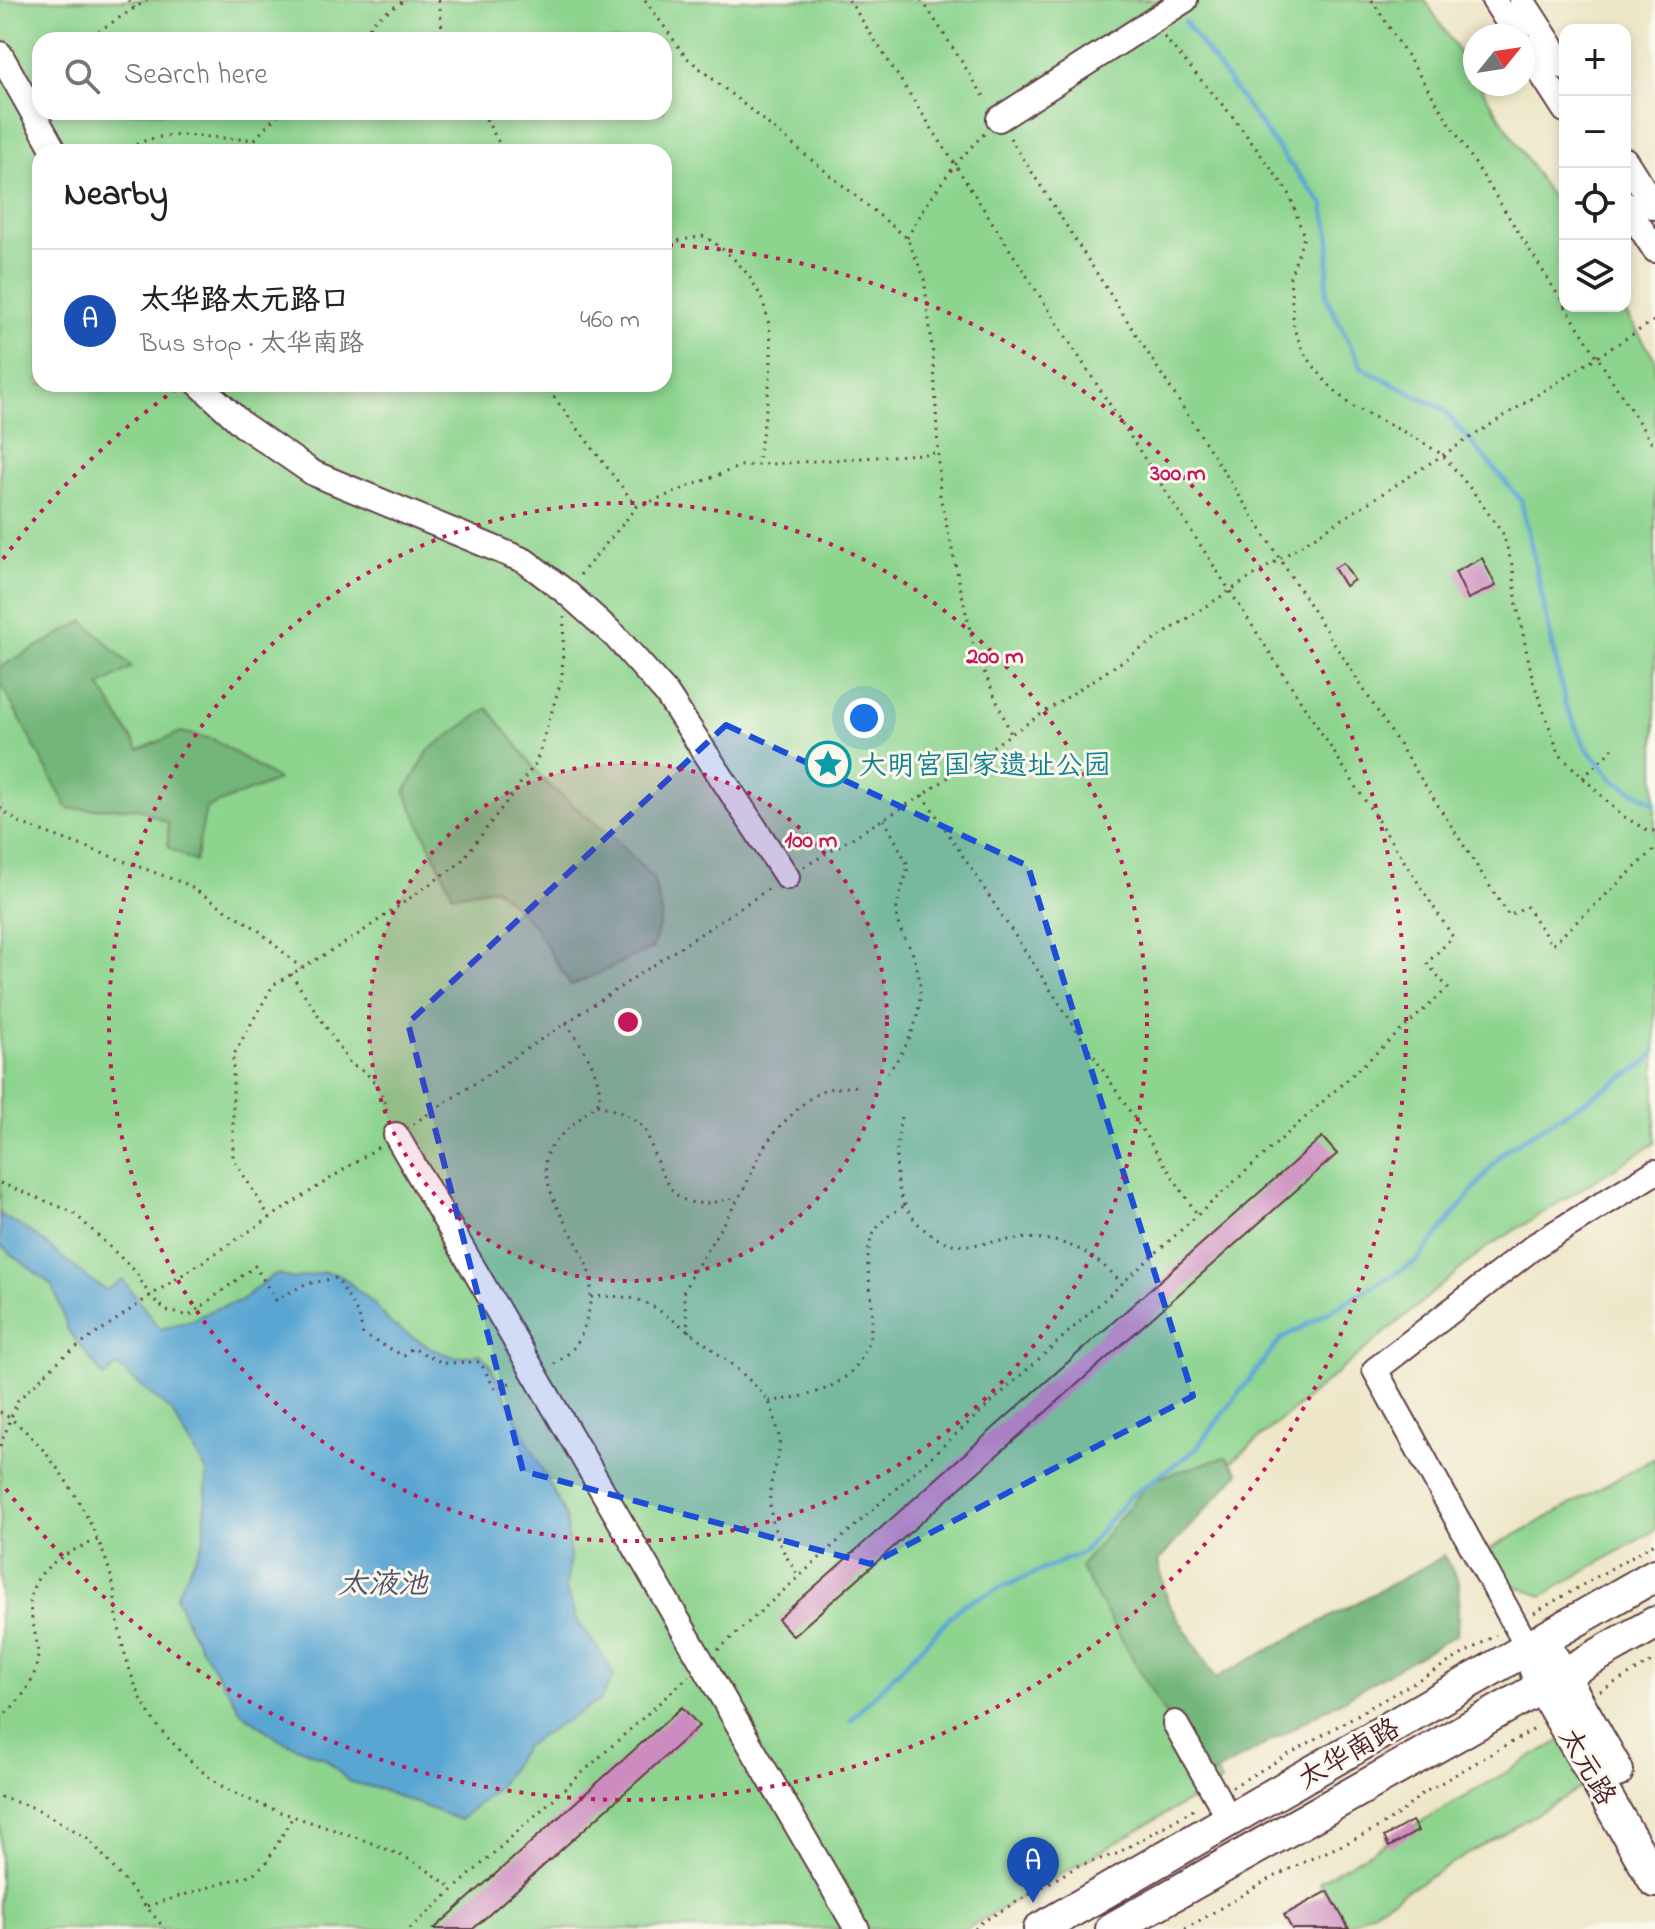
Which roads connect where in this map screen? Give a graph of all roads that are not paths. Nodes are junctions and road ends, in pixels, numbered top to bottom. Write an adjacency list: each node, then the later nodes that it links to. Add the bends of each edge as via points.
1 (1185, 0): 10 (street)
2 (1494, 0): 4 (street)
3 (1522, 0): 6 (street)
4 (1509, 24)
5 (0, 54): 9 (street)
6 (1559, 58)
7 (1535, 64): 8 (street)
8 (1559, 101)
9 (32, 111)
10 (999, 119)
11 (37, 120): 12 (street)
12 (51, 144)
13 (1630, 168): 14 (street)
14 (1655, 207)
15 (1631, 213): 16 (street)
16 (1655, 250)
17 (208, 392): 18 (street, via 243,425 313,473 525,561 566,592 666,693)
18 (787, 877)
19 (396, 1135): 29 (street)
20 (1655, 1172): 23 (street, via 1536,1245 1375,1370)
21 (1655, 1575): 23 (main road, 太华南路)
22 (1655, 1623): 24 (main road, 太华南路)
23 (1528, 1637): 24 (main road, 太元路); 26 (main road, 太华南路)
24 (1561, 1696): 27 (main road, 太元路); 28 (main road, 太元路); 31 (main road, 太华南路)
25 (1175, 1723): 26 (street)
26 (1224, 1808): 30 (main road, 太华南路)
27 (1655, 1837)
28 (1655, 1881)
29 (857, 1929)
30 (1040, 1929)
31 (1112, 1929)

